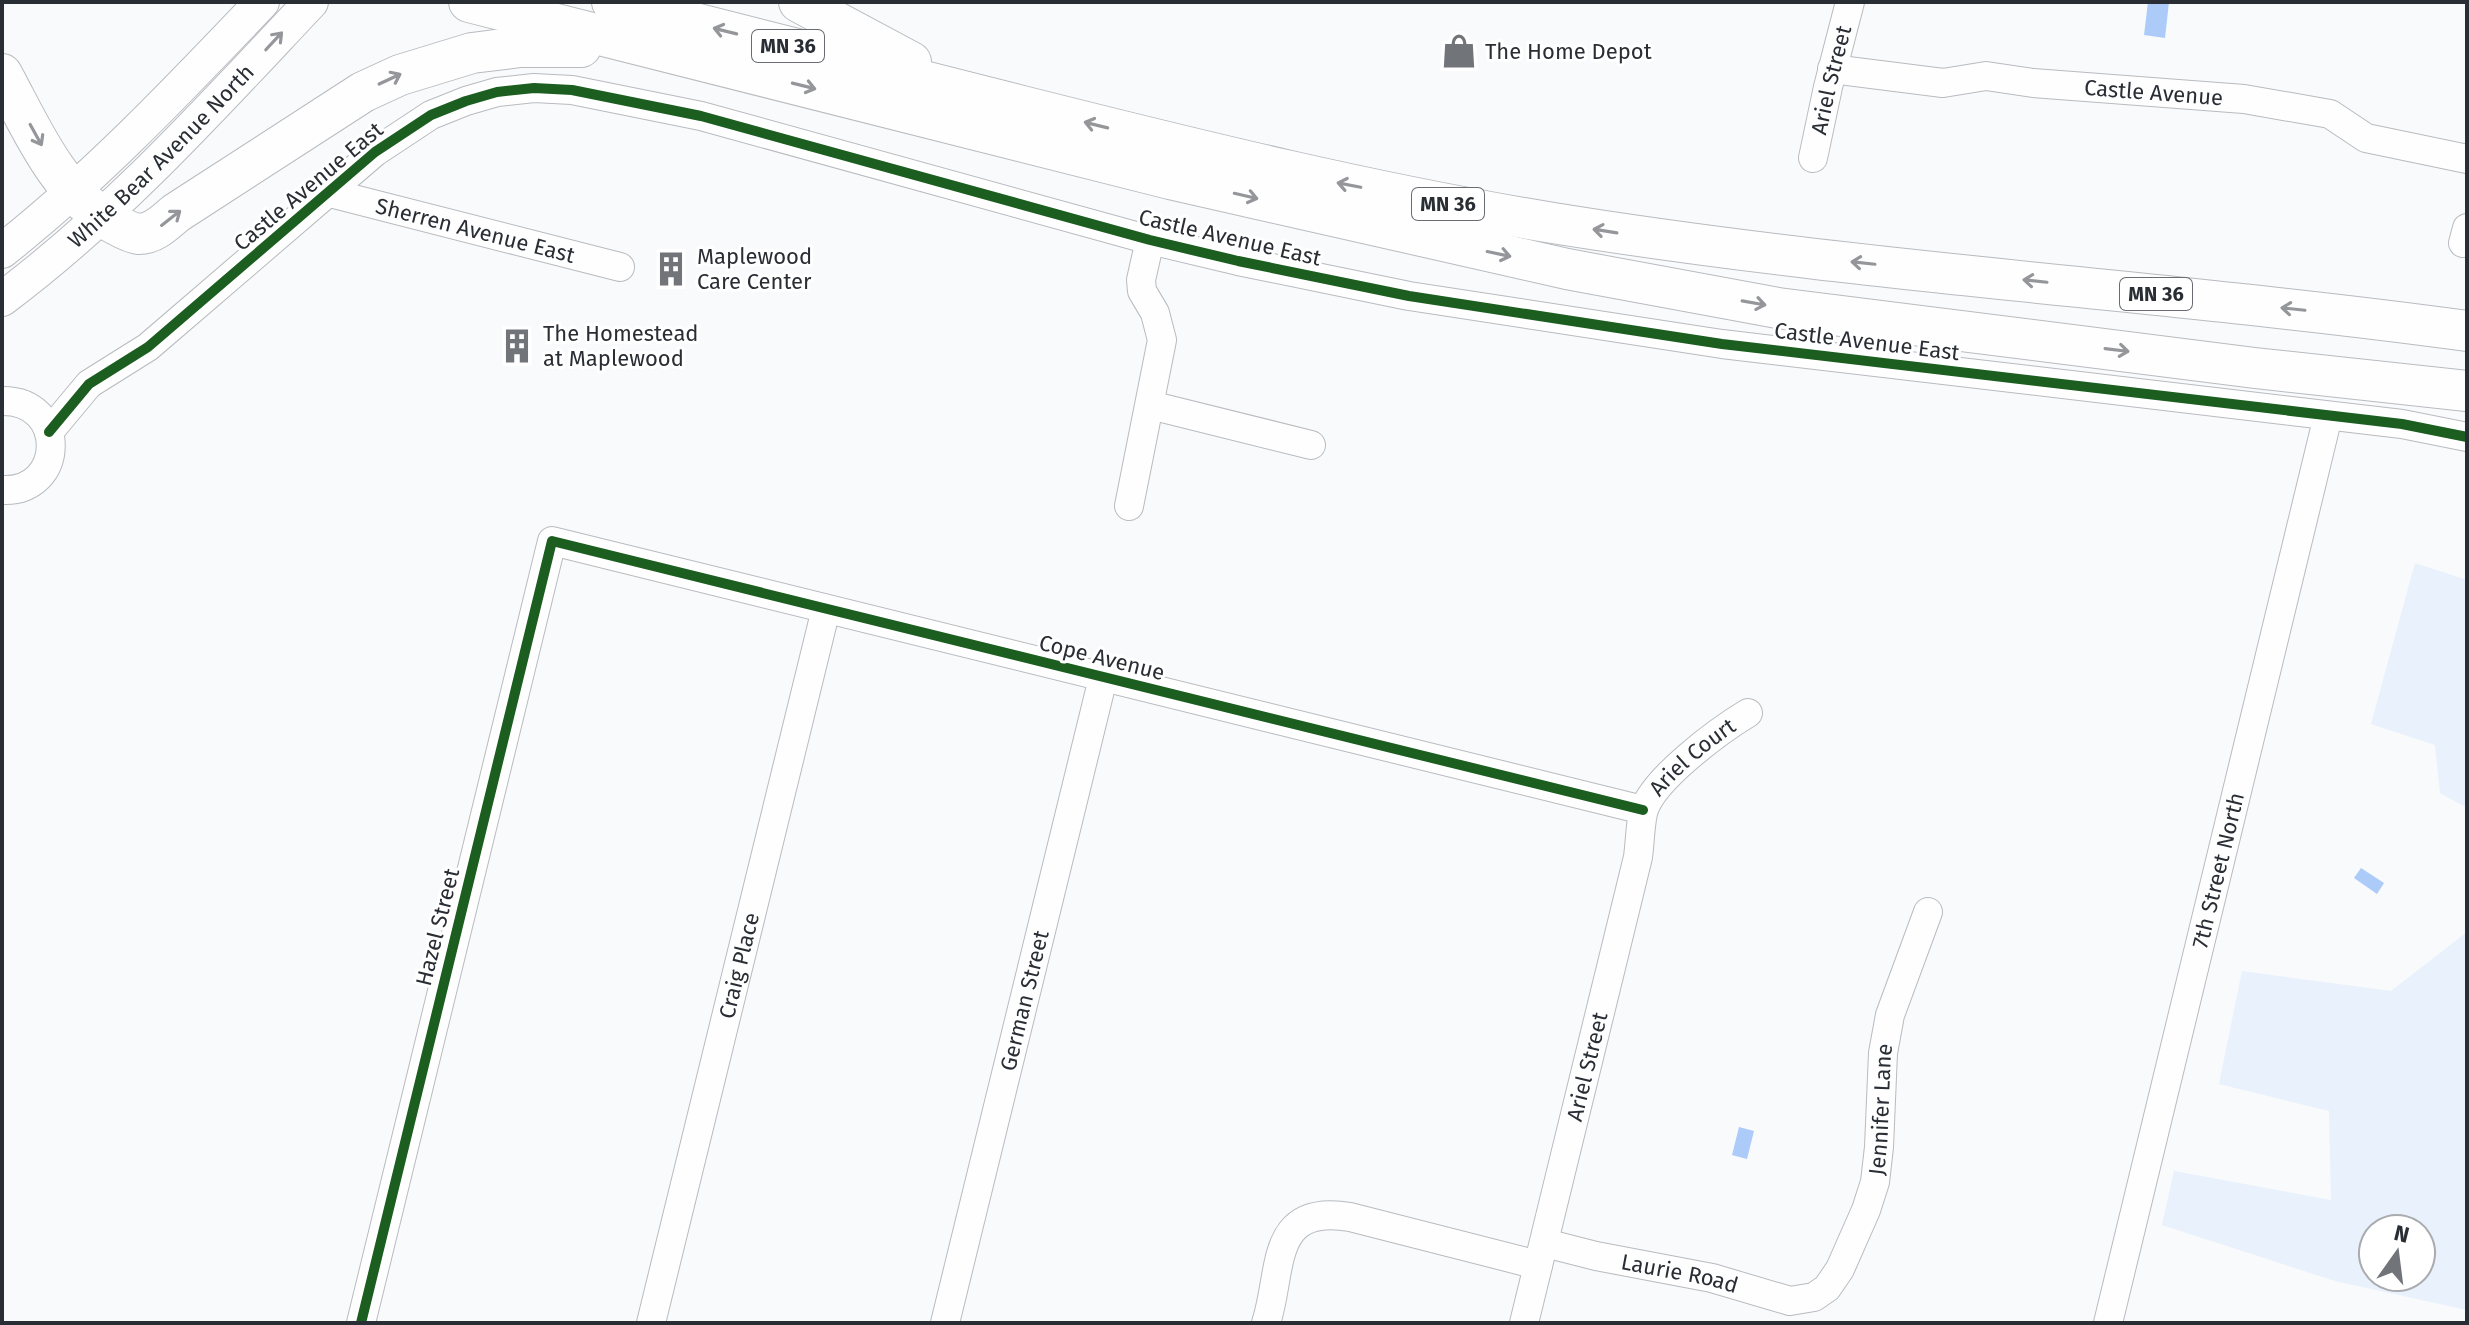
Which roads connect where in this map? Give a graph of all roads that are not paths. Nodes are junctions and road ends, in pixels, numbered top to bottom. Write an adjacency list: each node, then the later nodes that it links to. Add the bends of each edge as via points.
1 (262, 2): 14 (main road, White Bear Avenue North, via 175,93)
2 (311, 2): 14 (main road, White Bear Avenue North, one-way to 2, via 171,148)
3 (469, 2): 7 (highway, MN 36)
4 (612, 2): 10 (highway, MN 36, one-way to 4)
5 (799, 2): 10 (highway)
6 (1850, 2): 8 (street, Ariel Street)
7 (728, 67): 14 (highway, one-way to 7, via 138,234 155,231 363,92 472,53 554,45); 22 (highway, MN 36, one-way to 22, via 1170,179 1657,286 1793,310)
8 (1832, 69): 11 (street, Ariel Street); 12 (street, Castle Avenue, via 1943,83 1986,76 2244,99 2330,114 2366,138)
9 (2, 74): 14 (highway, one-way to 14, via 57,174)
10 (963, 91): 19 (highway, MN 36, one-way to 10, via 1791,255 1556,223 1306,176)
11 (1813, 158)
12 (2467, 159)
13 (330, 193): 15 (street, Castle Avenue East, via 375,152 431,115 497,92 572,90 701,116); 17 (street, Sherren Avenue East); 23 (street, Castle Avenue East, via 148,347)
14 (88, 204): 16 (main road, White Bear Avenue North); 18 (main road, White Bear Avenue North)
15 (1150, 240): 26 (street, via 1142,291 1162,340); 29 (street, Castle Avenue East, via 1378,290 1586,325)
16 (2, 251)
17 (620, 267)
18 (2, 299)
19 (2371, 318): 20 (highway); 21 (highway, MN 36)
20 (2467, 323)
21 (2467, 331)
22 (2353, 378): 24 (highway, MN 36); 27 (highway)
23 (89, 384): 28 (street); 30 (street)
24 (2467, 391)
25 (2, 401): 28 (street)
26 (1150, 405): 32 (street); 34 (street)
27 (2467, 406)
28 (30, 407): 30 (street)
29 (2328, 416): 31 (street, Castle Avenue East); 48 (street, 7th Street North)
30 (49, 432): 33 (street, via 49,460 43,473 20,489)
31 (2467, 437)
32 (1311, 445)
33 (3, 492)
34 (1129, 506)
35 (552, 541): 36 (street, Cope Avenue); 43 (street, Hazel Street)
36 (826, 609): 37 (street, Cope Avenue); 44 (street, Craig Place)
37 (1103, 678): 39 (street, Cope Avenue); 45 (street, German Street)
38 (1748, 713): 39 (street, Ariel Court, via 1694,750)
39 (1643, 810): 41 (street, Ariel Street, via 1638,857)
40 (1928, 912): 42 (street, Jennifer Lane, via 1890,1015 1875,1182 1837,1275)
41 (1542, 1254): 42 (street, Laurie Road, via 1596,1256 1712,1278 1790,1301); 46 (street, Laurie Road, via 1323,1216 1304,1222 1281,1246); 47 (street, Ariel Street)
42 (1814, 1297)
43 (361, 1323)
44 (651, 1323)
45 (945, 1323)
46 (1266, 1323)
47 (1524, 1323)
48 (2108, 1323)

